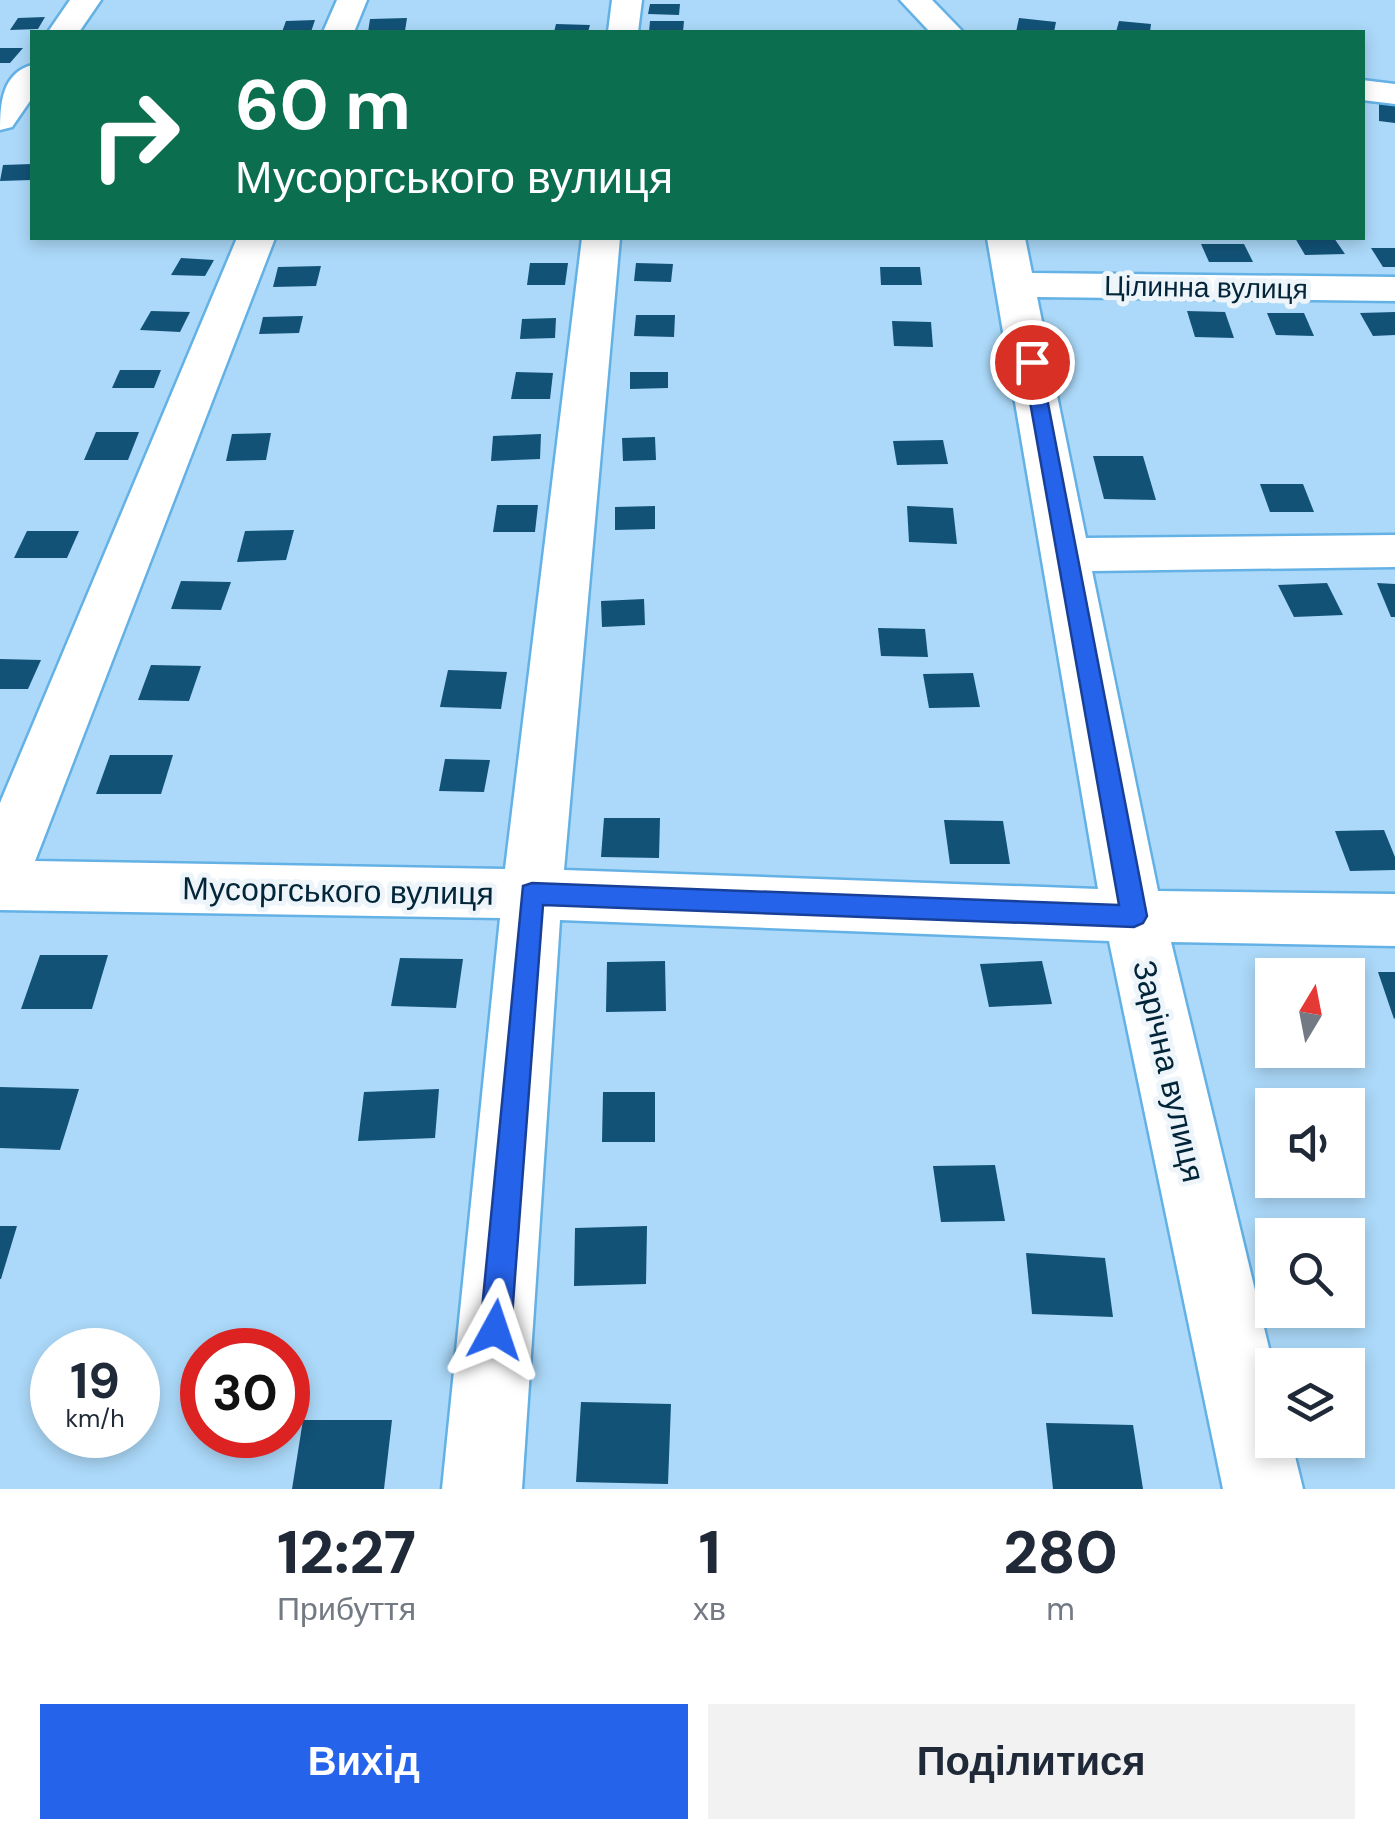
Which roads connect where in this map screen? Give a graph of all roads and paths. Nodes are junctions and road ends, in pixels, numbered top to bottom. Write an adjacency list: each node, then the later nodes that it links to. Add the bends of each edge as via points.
1 (86, 0): 5 (street)
2 (352, 0): 6 (street)
3 (627, 0): 7 (street)
4 (915, 0): 8 (street)
5 (64, 30)
6 (340, 30)
7 (623, 30)
8 (945, 30)
9 (30, 78): 12 (street)
10 (1365, 90): 11 (street)
11 (1395, 94)
12 (0, 120)
13 (255, 240): 19 (street)
14 (602, 240): 21 (street)
15 (1012, 261): 16 (street, Цілинна вулиця); 18 (street, Зарічна вулиця)
16 (1395, 289)
17 (1395, 551): 18 (street)
18 (1067, 555): 22 (street, Зарічна вулиця)
19 (0, 874)
20 (0, 886): 21 (street, Мусоргського вулиця)
21 (532, 894): 22 (street, Мусоргського вулиця); 24 (street)
22 (1134, 916): 23 (street, Мусоргського вулиця); 25 (street, Зарічна вулиця)
23 (1395, 920)
24 (482, 1489)
25 (1263, 1489)

